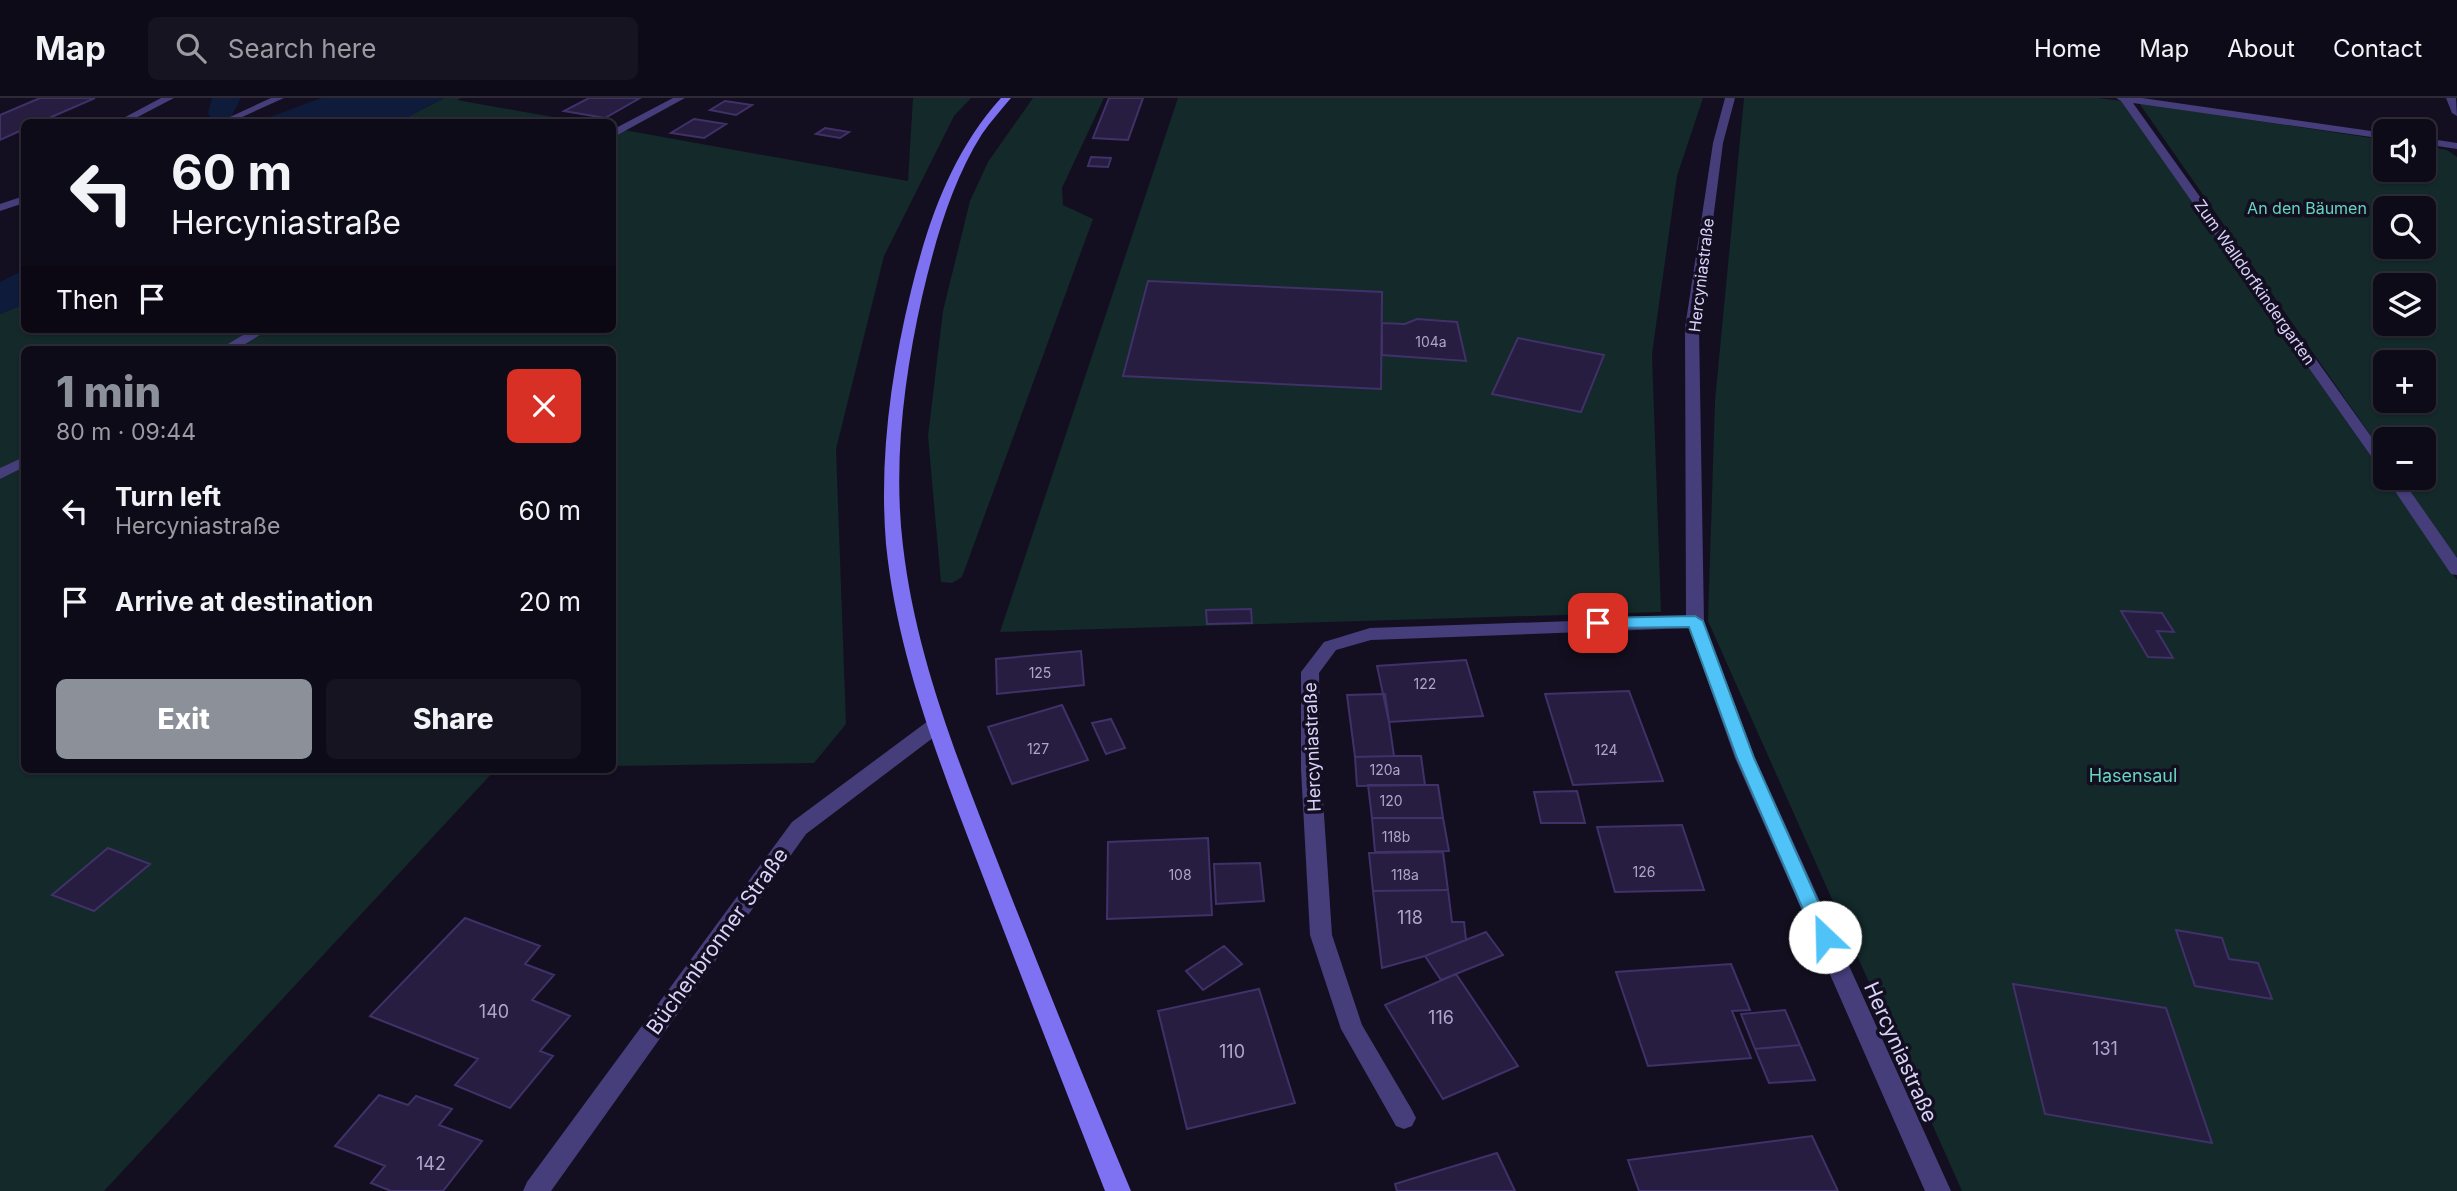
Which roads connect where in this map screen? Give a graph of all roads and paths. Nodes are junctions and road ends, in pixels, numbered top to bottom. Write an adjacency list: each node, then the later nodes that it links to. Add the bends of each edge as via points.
1 (169, 98): 10 (street)
2 (279, 98): 11 (street)
3 (680, 98): 12 (street)
4 (1006, 98): 26 (main road, via 981,129 940,215 908,327 899,380 892,499 897,556)
5 (1730, 98): 25 (street, Hercyniastraße, via 1718,143 1692,328)
6 (2123, 98): 8 (street); 20 (street, Zum Walldorfkindergarten)
7 (2451, 98): 9 (street)
8 (2168, 101): 13 (street)
9 (2457, 113)
10 (127, 119)
11 (231, 119)
12 (616, 133)
13 (2373, 134)
14 (2436, 143): 15 (street)
15 (2457, 146)
16 (21, 200): 17 (street)
17 (0, 208)
18 (256, 333): 19 (street)
19 (232, 346)
20 (2373, 449)
21 (21, 463): 22 (street)
22 (0, 474)
23 (2402, 490): 24 (street)
24 (2457, 570)
25 (1695, 621): 27 (street, Hercyniastraße, via 1370,634 1330,646 1310,672 1321,935 1352,1030); 30 (street, Hercyniastraße, via 1745,758)
26 (935, 726): 28 (street, Büchenbronner Straße, via 799,828); 29 (main road)
27 (1404, 1118)
28 (536, 1191)
29 (1118, 1191)
30 (1938, 1191)

